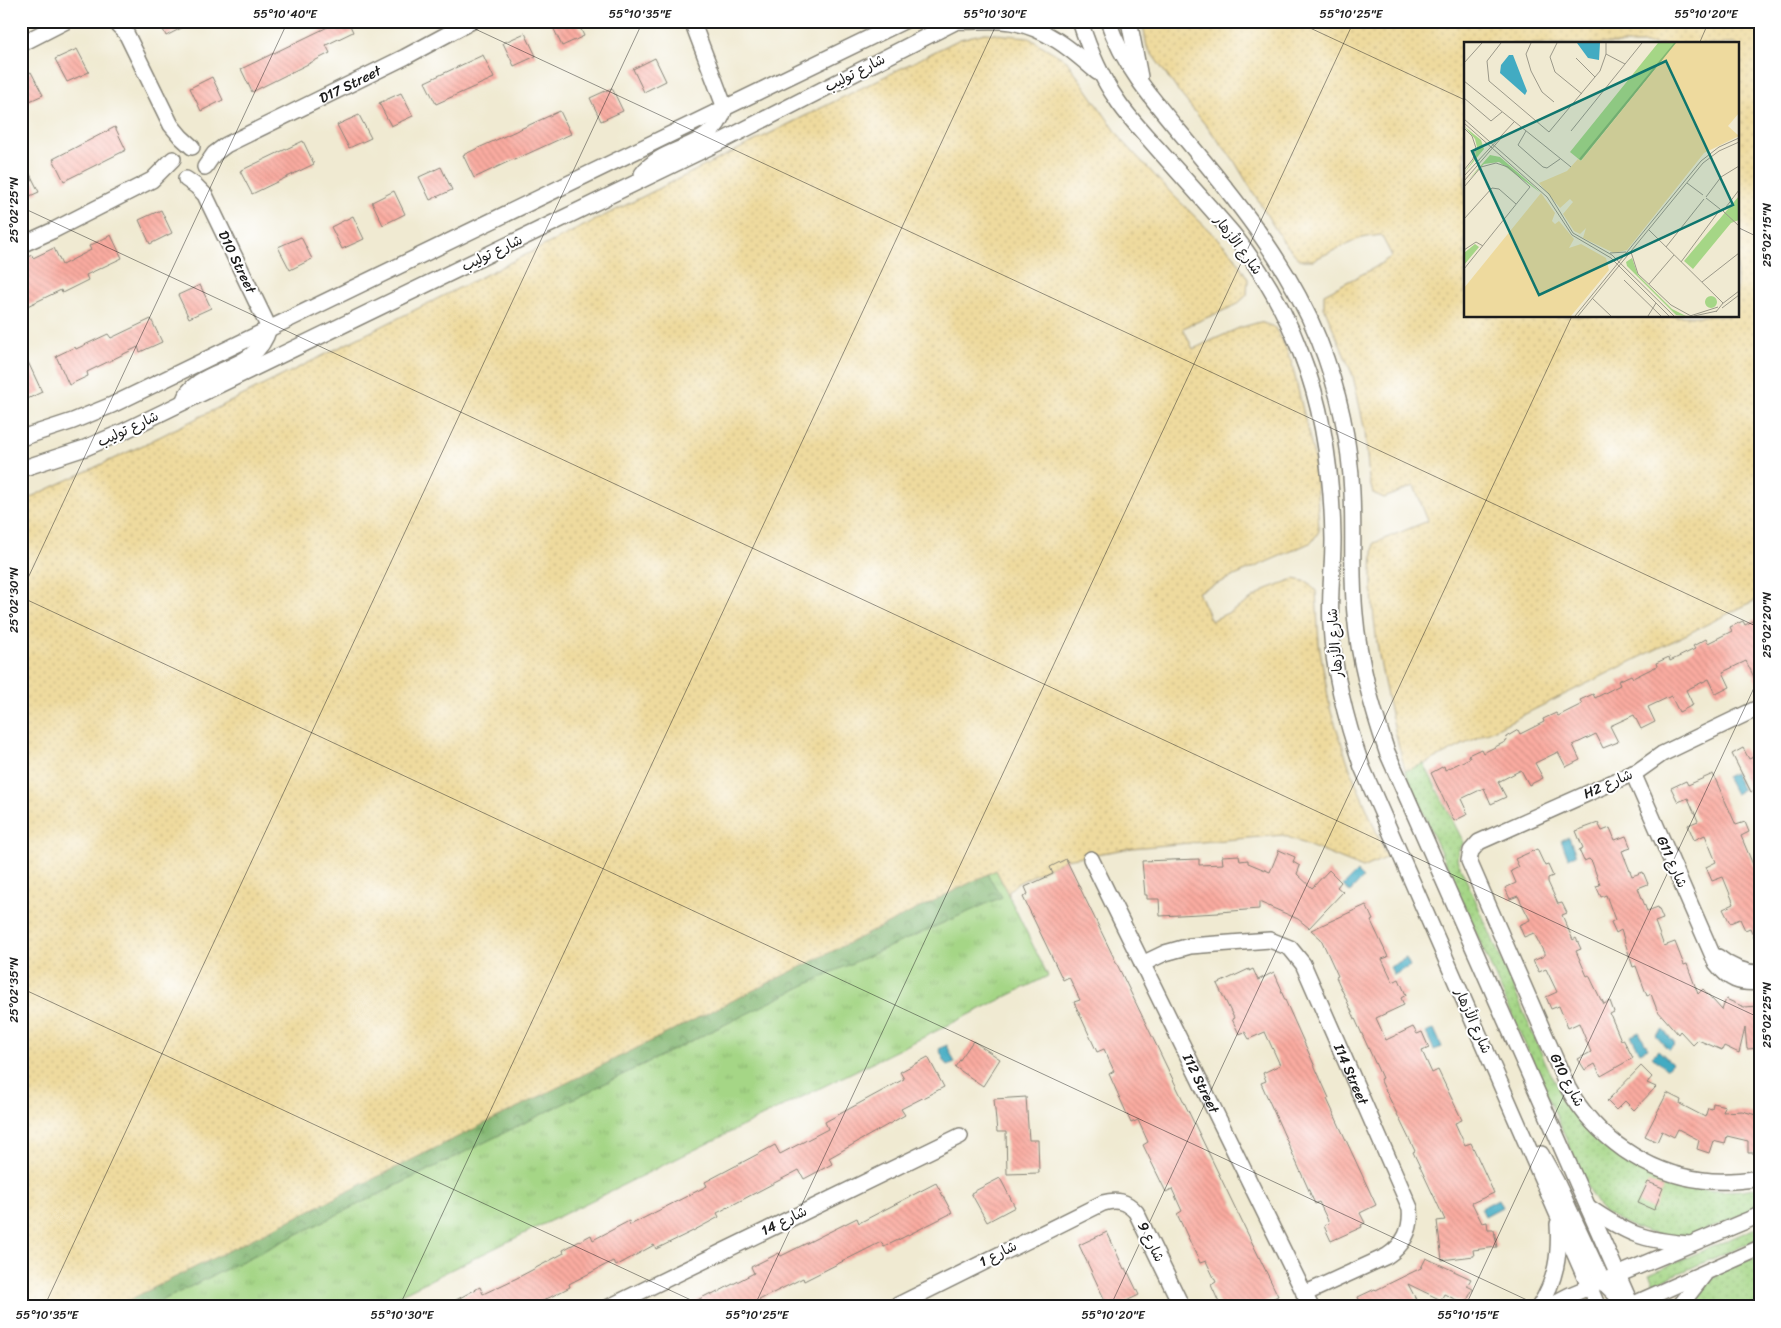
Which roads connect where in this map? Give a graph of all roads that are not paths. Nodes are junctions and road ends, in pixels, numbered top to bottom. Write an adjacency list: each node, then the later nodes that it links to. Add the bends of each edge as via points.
1 (66, 21): 11 (street)
2 (114, 21): 10 (street)
3 (472, 21): 16 (street, D17 Street)
4 (692, 21): 14 (street)
5 (904, 21): 14 (street, شارع توليب)
6 (957, 21): 12 (street, via 1009,22 1040,30 1067,46); 22 (street, شارع توليب)
7 (1080, 21): 12 (street, شارع الأزهار)
8 (1108, 21): 13 (street, شارع الأزهار, via 1124,59)
9 (1129, 21): 13 (street)
10 (125, 27): 15 (street)
11 (21, 44)
12 (1102, 76): 37 (street, شارع الأزهار, via 1133,121 1240,244 1284,315 1302,357 1317,400 1326,445 1333,540 1331,626 1338,680 1350,733)
13 (1142, 86): 41 (street, شارع الأزهار, via 1224,186 1281,264 1319,341 1334,385 1348,449 1355,617 1376,719 1387,752)
14 (725, 108): 22 (street, via 719,123 708,135 652,164); 25 (street, شارع توليب)
15 (171, 125): 17 (street); 18 (street)
16 (226, 145): 17 (street, D17 Street); 19 (street, D17 Street, via 214,154)
17 (194, 147): 18 (street, via 184,147); 19 (street, via 204,156)
18 (174, 156): 20 (street, via 175,171); 21 (street)
19 (205, 168): 20 (street, via 197,177); 23 (street, D10 Street)
20 (184, 178): 21 (street); 23 (street, D10 Street)
21 (152, 180): 24 (street)
22 (639, 181): 26 (street, شارع توليب)
23 (205, 195): 25 (street, D10 Street)
24 (21, 245)
25 (269, 328): 26 (street, via 263,344 252,356 196,384); 27 (street, شارع توليب, via 112,405)
26 (183, 403): 28 (street, شارع توليب, via 85,448)
27 (21, 438)
28 (21, 469)
29 (1760, 706): 30 (street, H2 شارع, via 1662,754)
30 (1633, 773): 32 (street, H2 شارع, via 1478,842 1470,851); 33 (street, G11 شارع)
31 (1091, 859): 34 (street, I12 Street)
32 (1470, 866): 39 (street, G10 شارع, via 1568,1088 1591,1122 1639,1160 1669,1173 1735,1182)
33 (1711, 952): 35 (street, via 1737,969); 36 (street, G11 شارع, via 1724,973 1735,980 1748,984)
34 (1142, 964): 49 (street, I12 Street); 49 (street, I14 Street, via 1190,946 1270,940 1290,948 1303,964 1410,1208 1411,1217 1407,1236 1395,1251)
35 (1760, 973)
36 (1760, 982)
37 (1521, 1130): 42 (street, شارع الأزهار); 48 (street, via 1556,1181)
38 (960, 1136): 51 (street, شارع 14)
39 (1760, 1178)
40 (1103, 1203): 52 (street, شارع 1); 53 (street, شارع 9, via 1121,1201 1136,1212)
41 (1588, 1207): 44 (street, via 1636,1236); 47 (street, شارع الأزهار)
42 (1557, 1212): 48 (street, شارع الأزهار); 54 (street, via 1558,1259 1551,1285)
43 (1760, 1215): 44 (street)
44 (1694, 1244): 47 (street)
45 (1760, 1248): 46 (street)
46 (1708, 1271): 50 (street); 57 (street)
47 (1617, 1276): 48 (street); 50 (street, شارع الأزهار)
48 (1596, 1285): 50 (street, via 1616,1295); 55 (street); 56 (street)
49 (1308, 1300)
50 (1626, 1306)
51 (609, 1307)
52 (894, 1307)
53 (1182, 1307)
54 (1539, 1307)
55 (1547, 1307)
56 (1598, 1307)
57 (1679, 1307)

